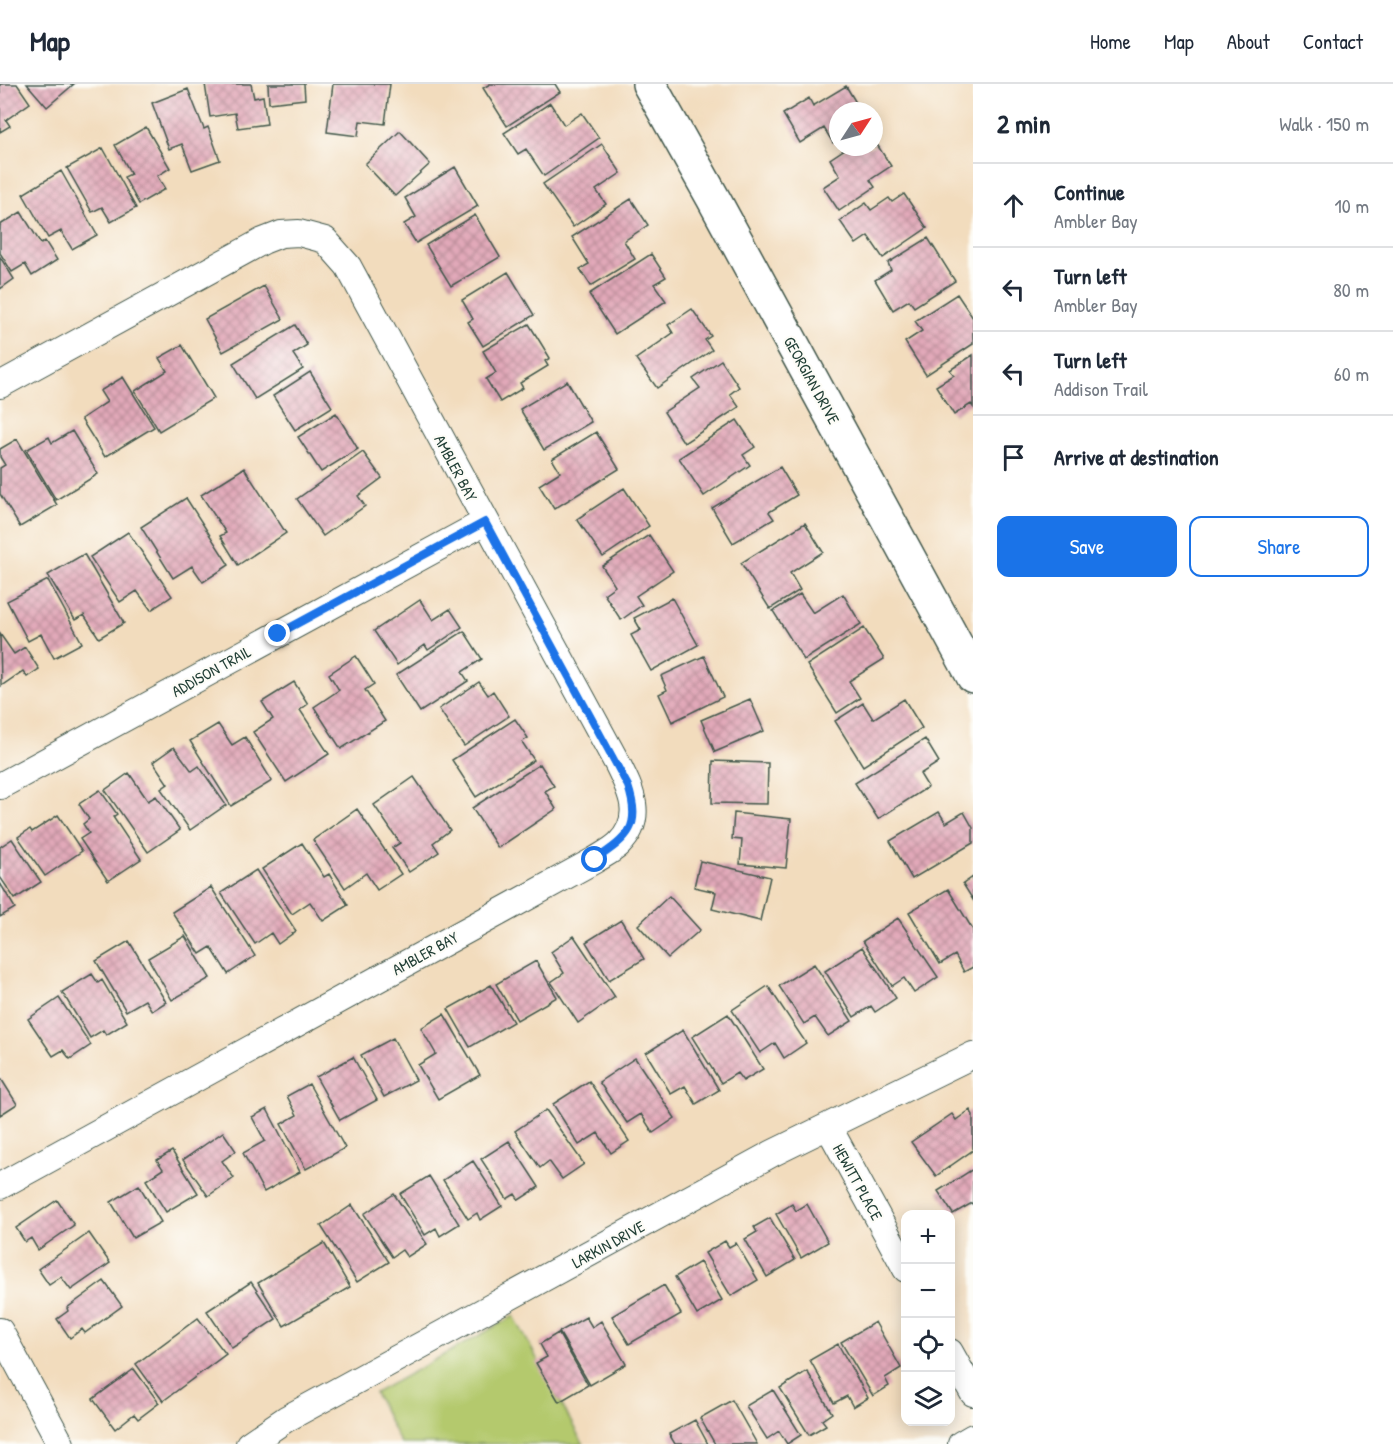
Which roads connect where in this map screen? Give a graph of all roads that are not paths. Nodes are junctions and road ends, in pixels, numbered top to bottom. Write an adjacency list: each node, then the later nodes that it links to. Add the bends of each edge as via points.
1 (649, 84): 4 (main road, GEORGIAN DRIVE)
2 (0, 385): 3 (street, AMBLER BAY, via 263,241 280,234 299,233 325,240 348,266)
3 (485, 522): 5 (street, ADDISON TRAIL); 8 (street, AMBLER BAY, via 628,786 635,806 632,826 619,843 574,871)
4 (973, 676)
5 (0, 786)
6 (973, 1055): 7 (street, LARKIN DRIVE)
7 (828, 1126): 9 (street, HEWITT PLACE); 15 (street, LARKIN DRIVE, via 293,1415)
8 (0, 1186)
9 (903, 1264)
10 (0, 1330): 14 (street)
11 (955, 1359): 12 (street)
12 (973, 1393)
13 (973, 1437): 16 (street)
14 (61, 1444)
15 (249, 1444)
16 (961, 1444)

